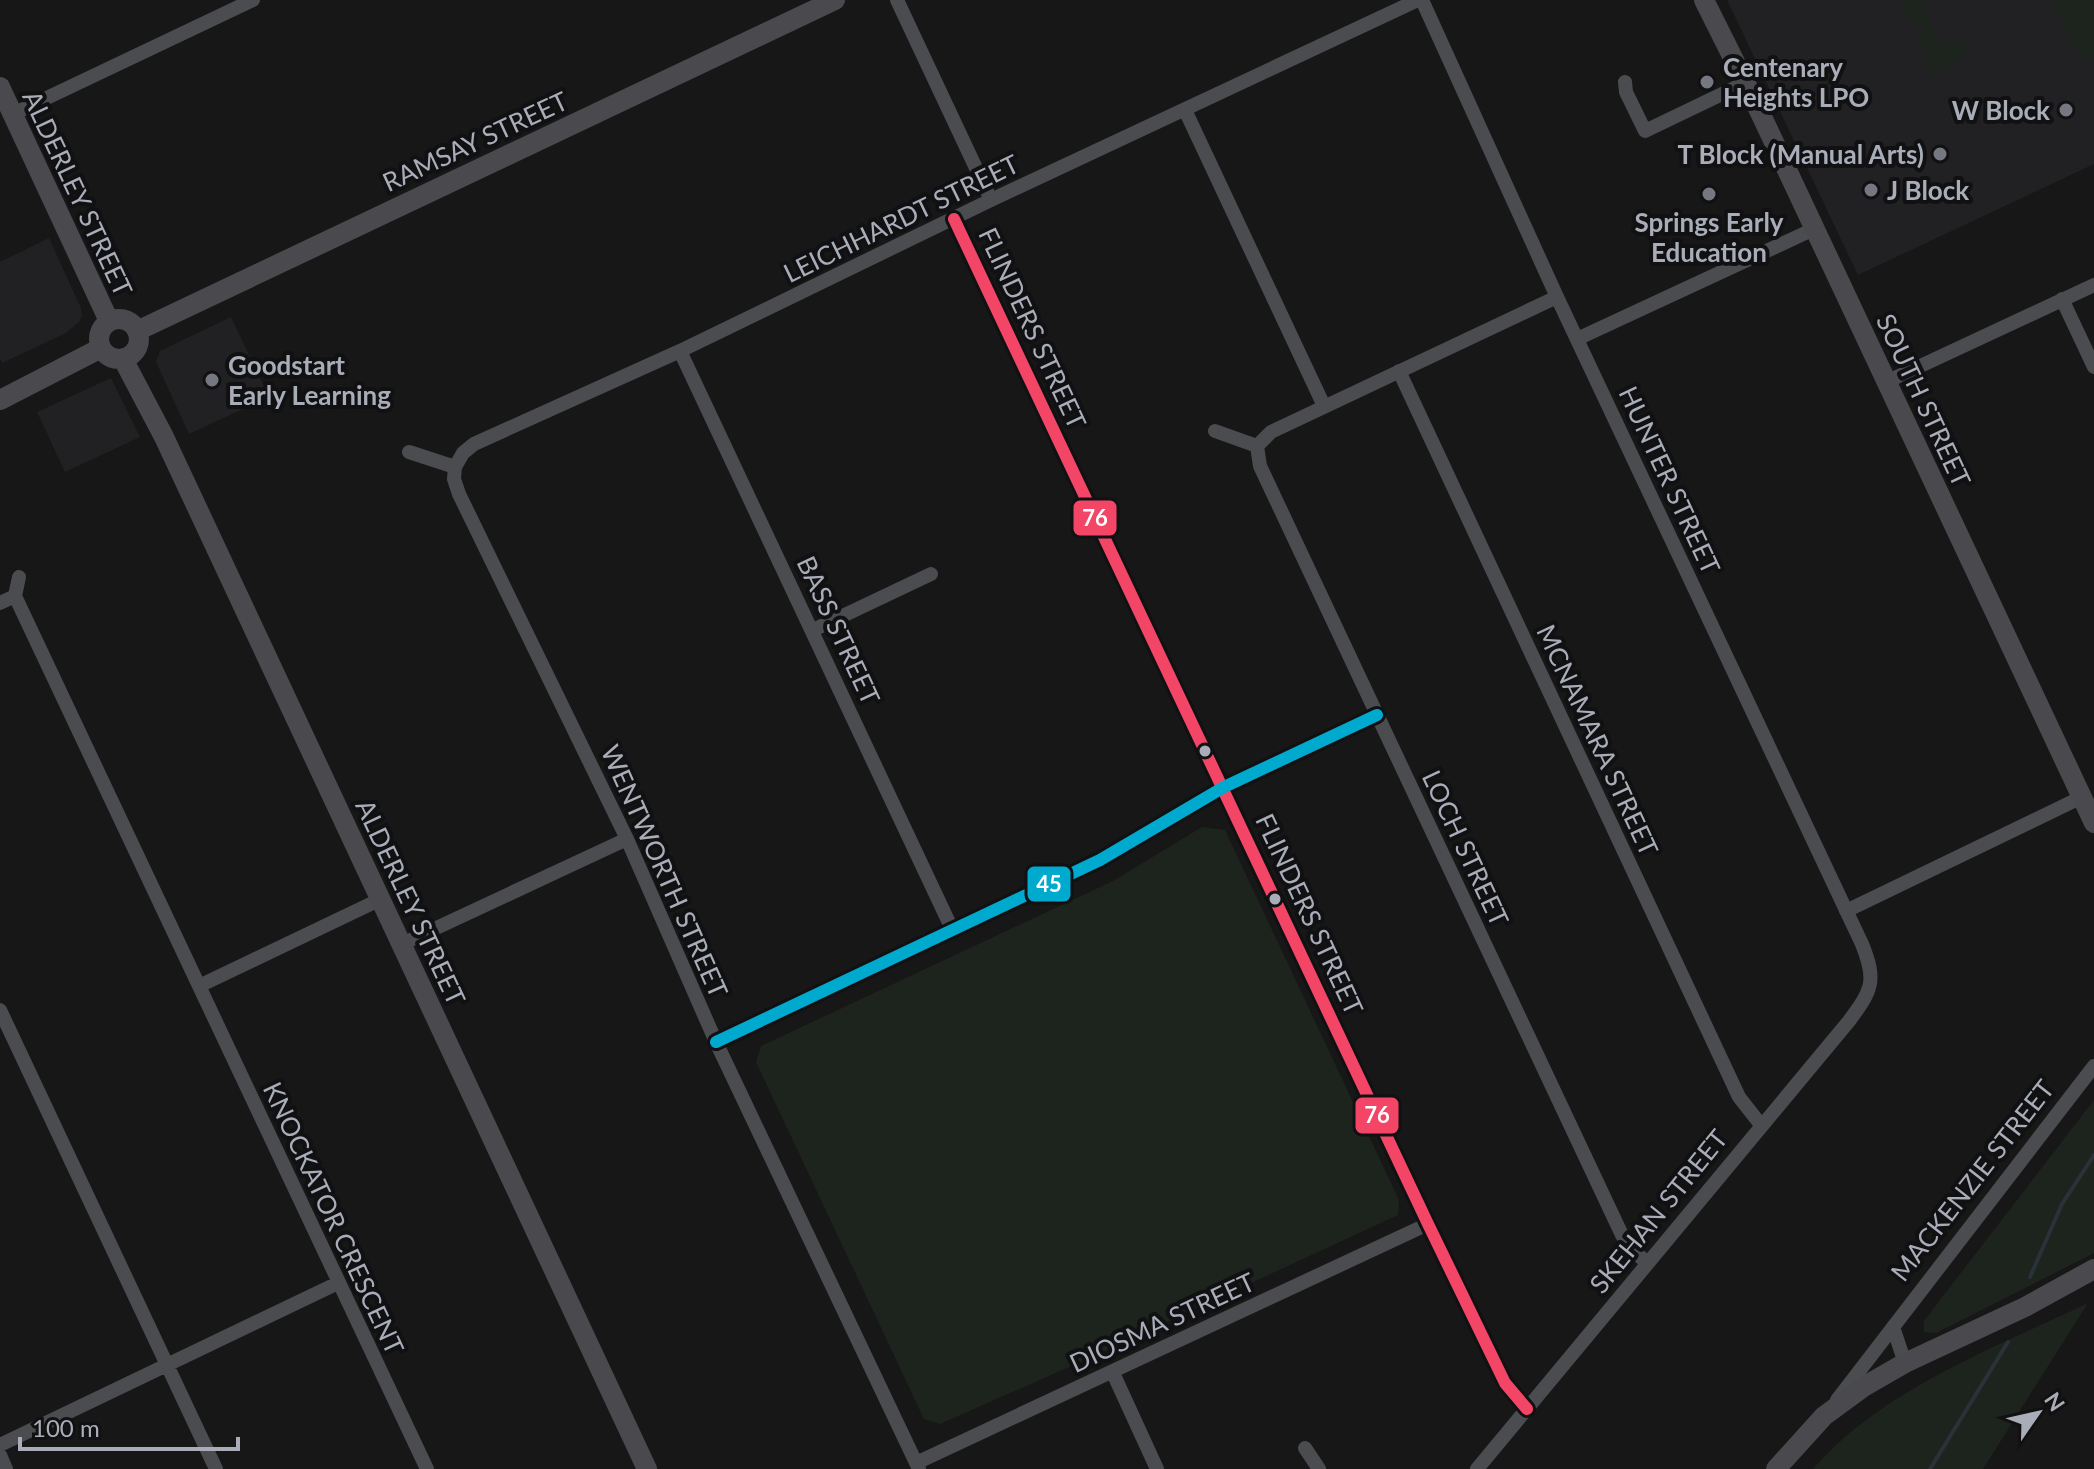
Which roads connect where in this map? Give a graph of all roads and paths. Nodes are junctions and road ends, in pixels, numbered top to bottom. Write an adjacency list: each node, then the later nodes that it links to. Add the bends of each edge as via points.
1 (253, 0): 6 (street)
2 (835, 0): 19 (street, RAMSAY STREET)
3 (897, 0): 12 (street, FLINDERS STREET)
4 (1420, 0): 10 (street, LEICHHARDT STREET); 16 (street, HUNTER STREET)
5 (1704, 0): 8 (street, SOUTH STREET)
6 (230, 5): 11 (street)
7 (1625, 82): 8 (street, via 1645,131)
8 (1745, 83): 14 (street, SOUTH STREET)
9 (0, 87): 11 (street, ALDERLEY STREET)
10 (1185, 110): 12 (street, LEICHHARDT STREET); 28 (street)
11 (13, 114): 18 (street, ALDERLEY STREET)
12 (991, 200): 13 (street, LEICHHARDT STREET)
13 (954, 219): 22 (street, LEICHHARDT STREET); 39 (street, FLINDERS STREET)
14 (1814, 229): 20 (street); 26 (street, SOUTH STREET)
15 (2094, 285): 17 (street)
16 (1557, 297): 20 (street, HUNTER STREET); 25 (street)
17 (2062, 299): 24 (street); 26 (street)
18 (109, 321): 19 (street, via 126,320); 21 (street, via 100,332)
19 (137, 331): 23 (street, via 136,350)
20 (1577, 339): 44 (street, HUNTER STREET)
21 (101, 348): 23 (street, via 111,358); 27 (street)
22 (680, 351): 32 (street, LEICHHARDT STREET, via 474,444); 37 (street, BASS STREET)
23 (123, 359): 43 (street, ALDERLEY STREET)
24 (2094, 367)
25 (1399, 371): 28 (street); 52 (street, MCNAMARA STREET, via 1739,1097)
26 (1886, 382): 40 (street, SOUTH STREET)
27 (0, 400)
28 (1324, 406): 30 (street, via 1271,432)
29 (1215, 431): 30 (street)
30 (1257, 446): 38 (street, LOCH STREET, via 1260,466)
31 (409, 452): 32 (street)
32 (455, 467): 42 (street, WENTWORTH STREET, via 459,494)
33 (931, 574): 37 (street)
34 (19, 577): 35 (street)
35 (15, 596): 36 (street); 48 (street, KNOCKATOR CRESCENT)
36 (0, 603)
37 (813, 630): 45 (street, BASS STREET)
38 (1377, 715): 39 (street); 54 (street, LOCH STREET, via 1622,1235)
39 (1224, 787): 45 (street, via 1100,860); 53 (street, FLINDERS STREET)
40 (2082, 797): 41 (street, SOUTH STREET); 44 (street)
41 (2094, 823)
42 (627, 839): 46 (street); 50 (street, WENTWORTH STREET)
43 (381, 899): 46 (street, ALDERLEY STREET); 48 (street)
44 (1846, 911): 47 (street, HUNTER STREET)
45 (952, 929): 50 (street)
46 (402, 944): 70 (street, ALDERLEY STREET)
47 (1872, 981): 52 (street, SKEHAN STREET, via 1849,1021)
48 (199, 986): 56 (street, KNOCKATOR CRESCENT)
49 (0, 1010): 59 (street)
50 (716, 1042): 66 (street, WENTWORTH STREET)
51 (2094, 1066): 57 (street, MACKENZIE STREET)
52 (1761, 1125): 54 (street, SKEHAN STREET)
53 (1428, 1224): 60 (street, DIOSMA STREET); 61 (street, FLINDERS STREET, via 1505,1383)
54 (1647, 1263): 61 (street, SKEHAN STREET)
55 (2094, 1269): 58 (street, MACKENZIE STREET)
56 (338, 1283): 59 (street); 69 (street, KNOCKATOR CRESCENT)
57 (1893, 1327): 58 (street); 62 (street, MACKENZIE STREET)
58 (1905, 1363): 62 (street, MACKENZIE STREET)
59 (168, 1365): 63 (street); 68 (street)
60 (1113, 1373): 66 (street, DIOSMA STREET); 71 (street)
61 (1527, 1409): 73 (street, SKEHAN STREET)
62 (1824, 1416): 74 (street, MACKENZIE STREET)
63 (0, 1445)
64 (1305, 1448): 72 (street)
65 (0, 1455): 67 (street)
66 (917, 1466)
67 (6, 1469)
68 (216, 1469)
69 (427, 1469)
70 (647, 1469)
71 (1157, 1469)
72 (1319, 1469)
73 (1477, 1469)
74 (1776, 1469)

